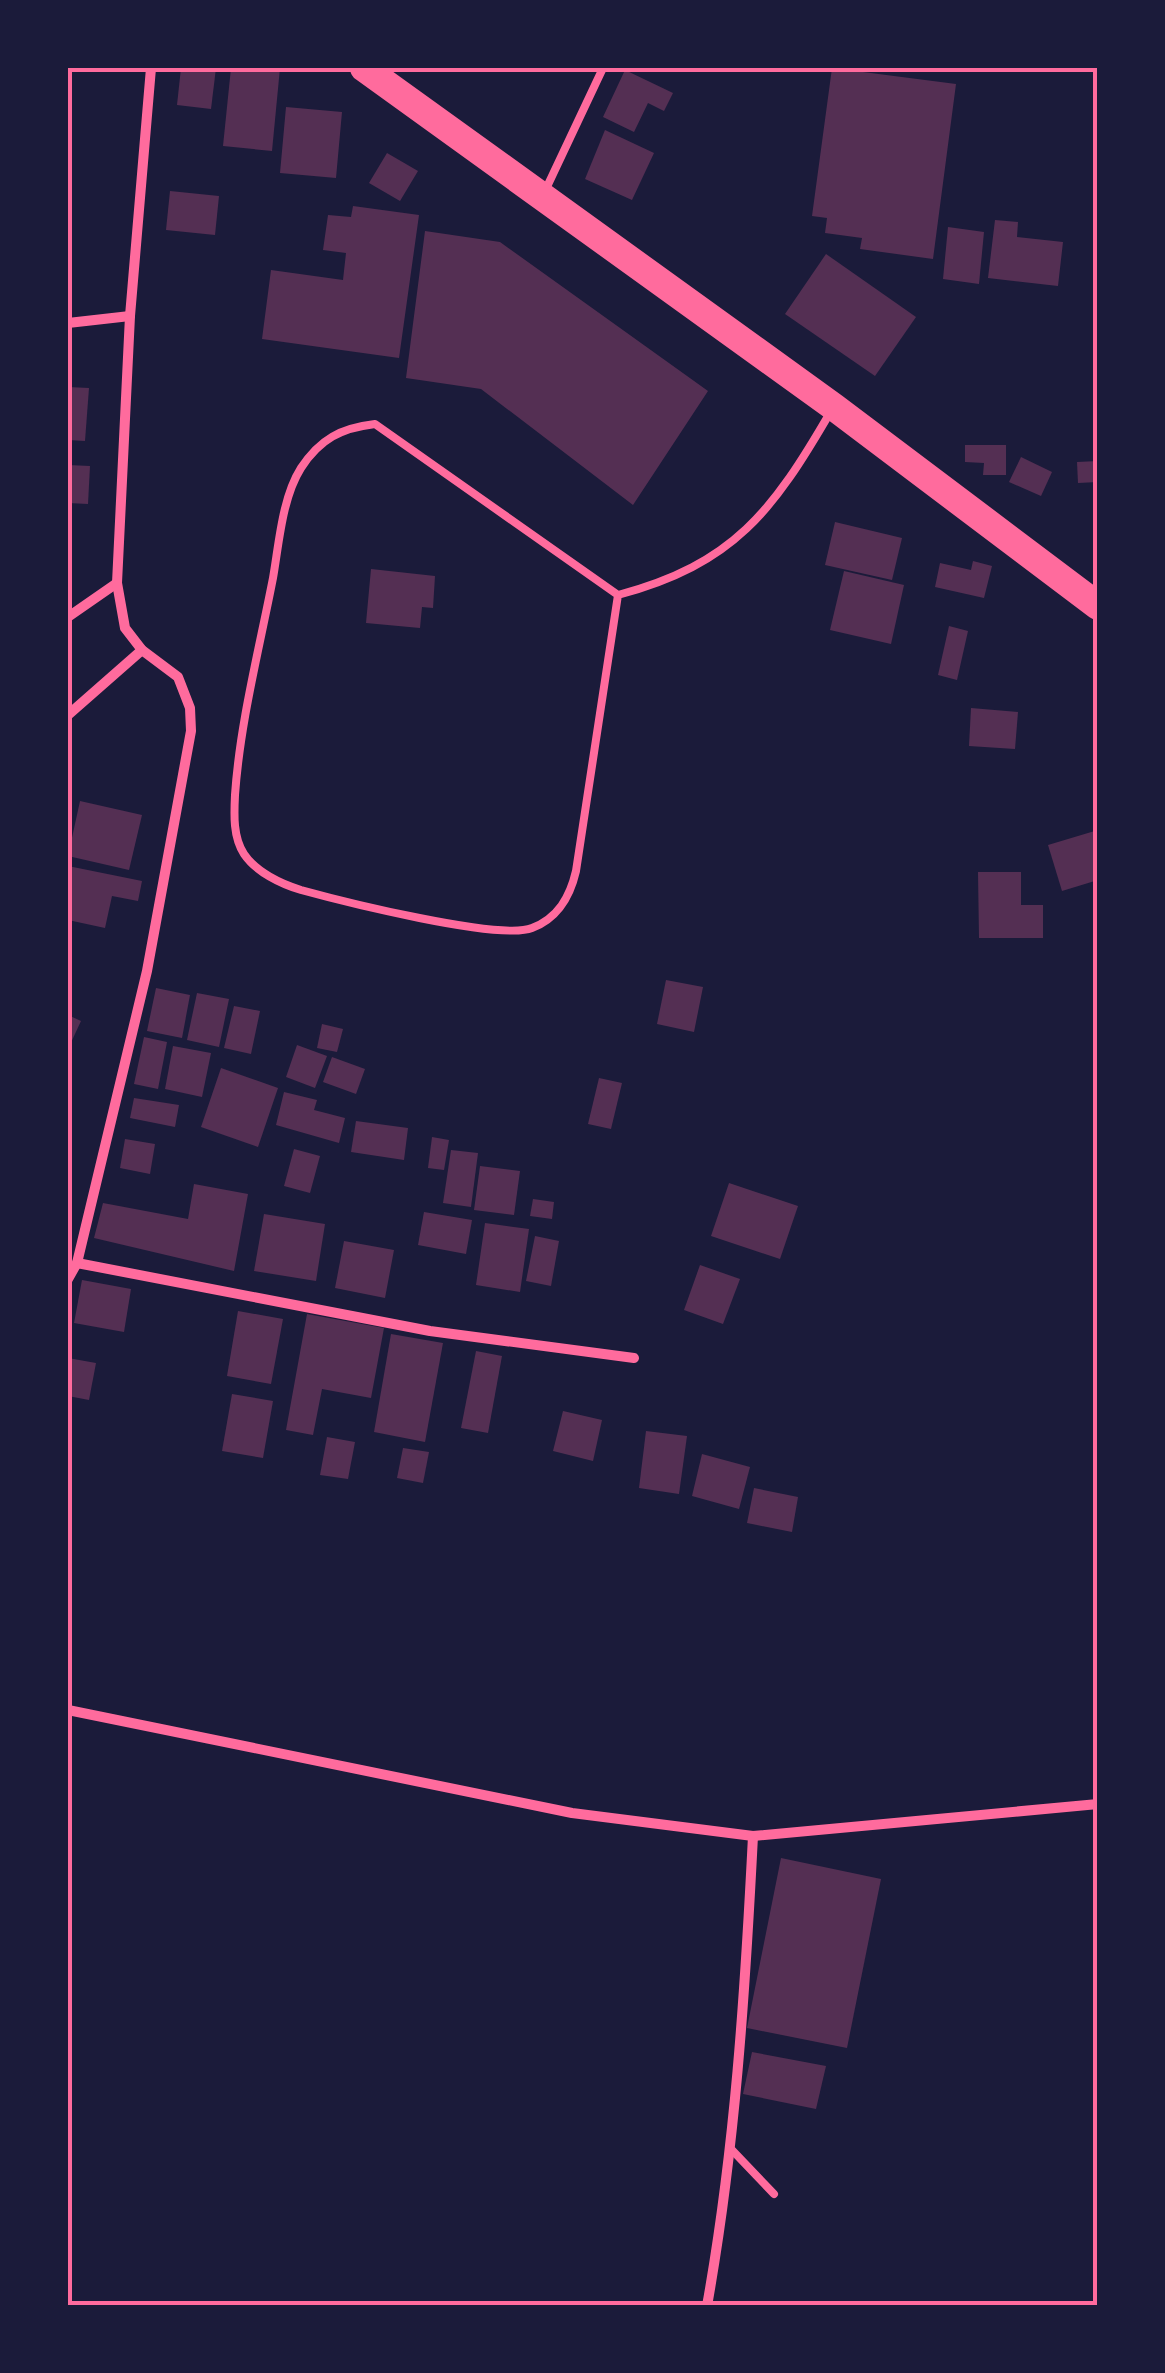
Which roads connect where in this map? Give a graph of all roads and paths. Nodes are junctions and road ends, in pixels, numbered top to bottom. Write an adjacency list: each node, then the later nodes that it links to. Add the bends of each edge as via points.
1 (151, 68): 5 (street)
2 (602, 68): 4 (lane)
3 (378, 73): 4 (highway)
4 (543, 195): 7 (highway)
5 (130, 316): 6 (street); 8 (street)
6 (68, 322)
7 (834, 407): 9 (lane, via 790,482 757,522 672,580); 10 (highway)
8 (117, 583): 11 (street); 12 (street, via 126,628)
9 (618, 595): 9 (lane, via 375,424 342,428 298,472 285,515 235,796 235,834 245,855 298,889 491,931 529,930 550,918 570,896 576,872)
10 (1098, 606)
11 (68, 617)
12 (142, 650): 13 (street); 14 (street, via 178,677 191,731 147,971)
13 (68, 716)
14 (77, 1262): 15 (street); 16 (street, via 430,1330)
15 (68, 1278)
16 (634, 1358)
17 (68, 1710): 19 (street, via 572,1813)
18 (1098, 1804): 19 (street)
19 (753, 1836): 20 (street)
20 (732, 2150): 21 (lane); 22 (street)
21 (774, 2194)
22 (707, 2306)

